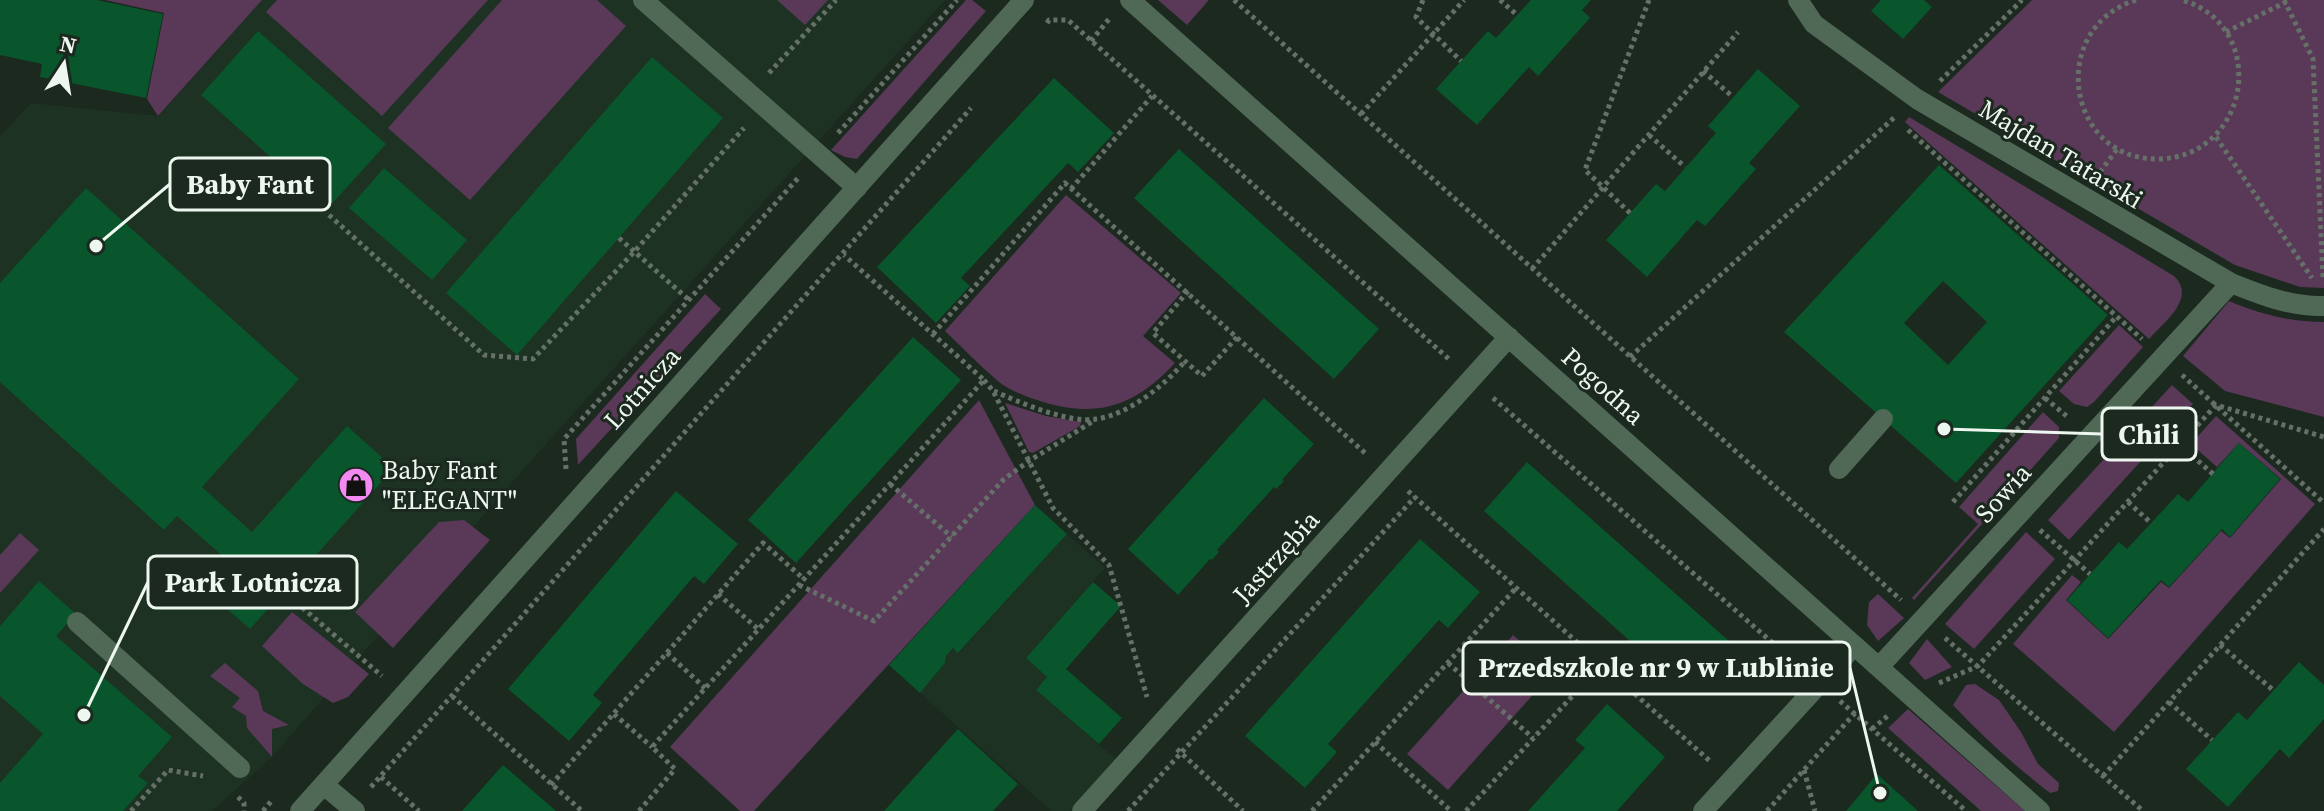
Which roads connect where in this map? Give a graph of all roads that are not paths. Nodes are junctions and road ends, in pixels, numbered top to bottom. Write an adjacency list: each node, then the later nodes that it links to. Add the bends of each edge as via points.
1 (643, 0): 5 (street)
2 (1024, 0): 5 (street, Lotnicza)
3 (1130, 0): 8 (street, Pogodna)
4 (1798, 0): 6 (street, Majdan Tatarski, via 1814,24 1910,104)
5 (857, 188): 15 (street, Lotnicza)
6 (2231, 283): 7 (street, Majdan Tatarski, via 2263,297); 13 (street, Sowia)
7 (2324, 306)
8 (1509, 337): 12 (street, Pogodna); 18 (street, Jastrzębia)
9 (1883, 419): 10 (street)
10 (1839, 469)
11 (77, 622): 14 (street)
12 (1854, 646): 13 (street, Pogodna); 19 (street)
13 (1879, 667): 20 (street, Pogodna)
14 (240, 768)
15 (324, 785): 16 (street); 17 (street, Lotnicza)
16 (353, 810)
17 (300, 811)
18 (1082, 811)
19 (1703, 811)
20 (2040, 811)

